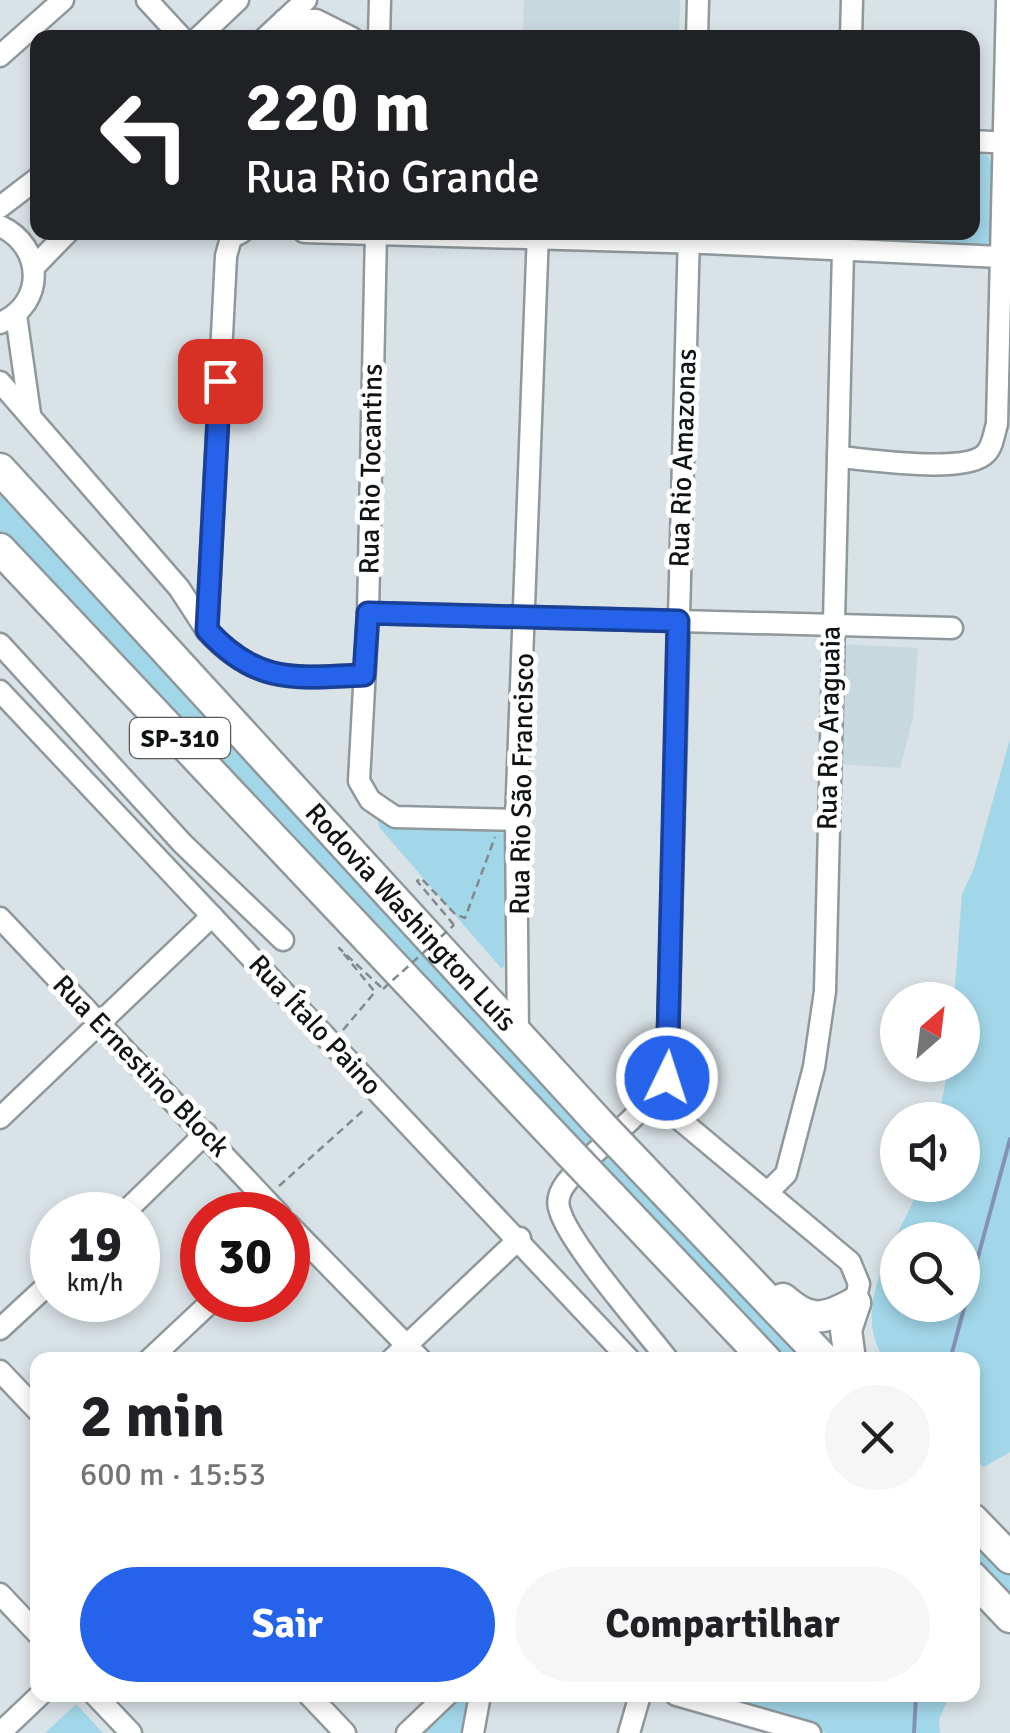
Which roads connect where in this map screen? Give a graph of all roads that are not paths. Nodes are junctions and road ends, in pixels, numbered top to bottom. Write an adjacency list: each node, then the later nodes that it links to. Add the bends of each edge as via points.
1 (63, 0): 17 (street)
2 (148, 0): 10 (street)
3 (238, 0): 11 (street)
4 (306, 0): 9 (street)
5 (380, 0): 14 (street)
6 (698, 0): 15 (street)
7 (852, 0): 16 (street)
8 (1008, 0): 19 (street)
9 (284, 20): 12 (street); 13 (street, via 316,20)
10 (175, 30)
11 (206, 30)
12 (273, 30)
13 (336, 30)
14 (379, 30)
15 (697, 30)
16 (851, 30)
17 (0, 56)
18 (980, 142): 19 (street)
19 (1006, 143): 30 (street)
20 (30, 184): 21 (street)
21 (0, 207)
22 (0, 226): 31 (street, via 26,246)
23 (60, 240): 31 (street)
24 (230, 240): 43 (street)
25 (376, 240): 38 (street, Rua Rio Tocantins)
26 (538, 240): 39 (street, Rua Rio São Francisco)
27 (689, 240): 40 (street, Rua Rio Amazonas)
28 (713, 240): 29 (street)
29 (842, 251): 30 (street); 35 (street, Rua Rio Araguaia)
30 (1000, 257): 35 (street, via 997,424 986,453 934,464)
31 (34, 266): 32 (street, via 33,288)
32 (8, 319): 34 (street)
33 (0, 382): 34 (street)
34 (31, 421): 43 (street, via 179,588)
35 (838, 457): 41 (street, Rua Rio Araguaia)
36 (0, 469): 52 (highway, Rodovia Washington Luís / SP-310)
37 (0, 549): 62 (highway, Rodovia Washington Luís / SP-310, bridge)
38 (368, 613): 39 (street); 45 (street, Rua Rio Tocantins)
39 (526, 619): 40 (street); 47 (street, Rua Rio São Francisco)
40 (678, 621): 41 (street); 53 (street, Rua Rio Amazonas, via 670,1036 667,1078)
41 (831, 624): 42 (street); 58 (street, Rua Rio Araguaia, via 821,1030 786,1174)
42 (952, 628)
43 (213, 638): 45 (street, via 258,670 286,678)
44 (0, 644): 50 (street, via 184,844)
45 (364, 675): 47 (street, Rua Rio Tocantins, via 359,780 370,800 386,814)
46 (0, 691): 48 (street, Rua Ítalo Paino)
47 (508, 821): 52 (street, Rua Rio São Francisco)
48 (212, 916): 51 (street); 59 (street, Rua Ítalo Paino)
49 (0, 918): 51 (street, Rua Ernestino Block)
50 (283, 940)
51 (99, 1024): 54 (street); 55 (street, Rua Ernestino Block)
52 (518, 1035): 61 (highway, Rodovia Washington Luís / SP-310, bridge)
53 (654, 1098): 58 (street); 71 (street, via 566,1184 558,1203 585,1252)
54 (0, 1118)
55 (206, 1134): 56 (street); 57 (street, Rua Ernestino Block)
56 (146, 1192)
57 (261, 1192)
58 (768, 1192): 64 (street, via 850,1262 860,1284)
59 (520, 1238): 69 (street); 70 (street, Rua Ítalo Paino)
60 (310, 1250): 68 (street, Rua Ernestino Block)
61 (730, 1256): 64 (highway, via 806,1317 819,1320); 74 (highway, Rodovia Washington Luís / SP-310)
62 (698, 1289): 72 (highway); 73 (highway, Rodovia Washington Luís / SP-310)
63 (30, 1301): 66 (street)
64 (855, 1304): 75 (highway, via 846,1330)
65 (190, 1322): 67 (street)
66 (0, 1329)
67 (158, 1352)
68 (403, 1352)
69 (409, 1352)
70 (623, 1352)
71 (662, 1352)
72 (748, 1352)
73 (758, 1352)
74 (818, 1352)
75 (849, 1352)
76 (0, 1371): 77 (street)
77 (30, 1403)
78 (980, 1527): 79 (highway)
79 (1010, 1558)
80 (980, 1585): 82 (highway)
81 (0, 1594): 83 (street)
82 (1010, 1617)
83 (30, 1626)
84 (33, 1702): 91 (street)
85 (102, 1702): 92 (street)
86 (316, 1702): 93 (street)
87 (440, 1702): 94 (street)
88 (479, 1702): 95 (street)
89 (638, 1702): 96 (street)
90 (701, 1702): 97 (street)
91 (0, 1733)
92 (131, 1733)
93 (345, 1733)
94 (407, 1733)
95 (473, 1733)
96 (629, 1733)
97 (810, 1733)

